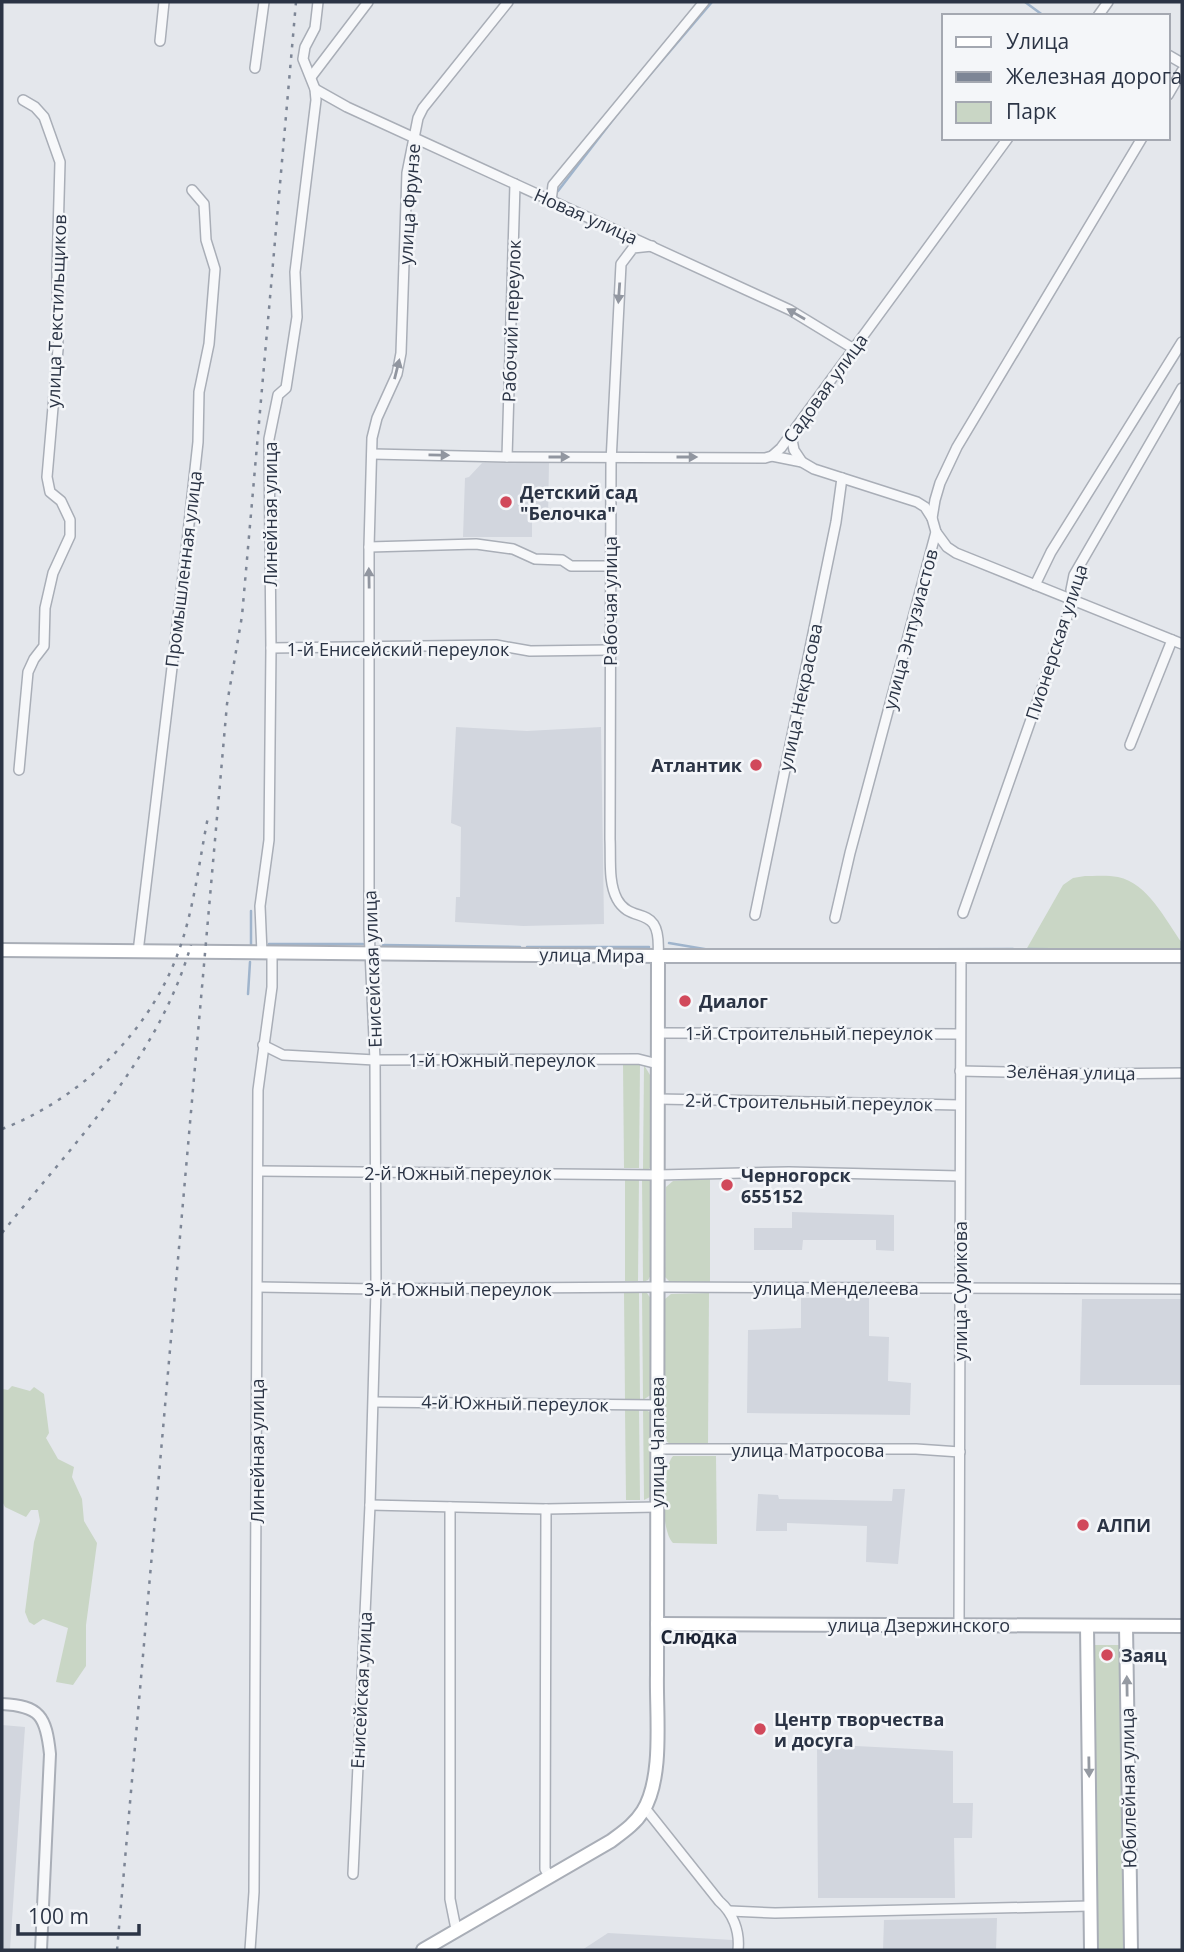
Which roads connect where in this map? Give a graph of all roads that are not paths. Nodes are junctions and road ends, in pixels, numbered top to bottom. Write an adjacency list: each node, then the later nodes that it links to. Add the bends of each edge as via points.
1 (164, 2): 7 (street)
2 (264, 2): 8 (street)
3 (318, 2): 10 (street, Линейная улица, via 315,29 304,47 303,59)
4 (368, 2): 10 (street)
5 (508, 2): 14 (street, улица Фрунзе, via 423,108)
6 (704, 2): 19 (street, via 553,185)
7 (160, 41)
8 (255, 68)
9 (1182, 71): 12 (street)
10 (311, 77): 11 (street, Линейная улица)
11 (315, 89): 14 (street, Новая улица); 40 (street, Линейная улица, via 295,272 297,317 286,388 278,395 269,439)
12 (1170, 92)
13 (23, 100): 43 (street, улица Текстильщиков, via 44,117 60,162 58,349 47,477 50,492 61,501 70,520 70,536 53,573 45,608 44,646 28,672)
14 (413, 138): 17 (street, Новая улица); 24 (street, улица Фрунзе, one-way to 14, via 401,353 407,173)
15 (1007, 140): 22 (street, Садовая улица)
16 (1141, 140): 32 (street, улица Энтузиастов, via 957,447 940,482)
17 (515, 184): 19 (street, Новая улица); 28 (street, Рабочий переулок)
18 (192, 190): 50 (street, Промышленная улица, via 204,204 206,240 215,269)
19 (551, 201): 20 (street, Новая улица)
20 (652, 246): 22 (street, Новая улица, one-way to 20, via 790,310); 29 (street, Рабочая улица, one-way to 29, via 633,248 621,264)
21 (1182, 342): 36 (street, Пионерская улица)
22 (854, 349): 25 (street, Садовая улица)
23 (1182, 388): 37 (street, Пионерская улица, via 1074,575)
24 (373, 432): 26 (street, Енисейская улица)
25 (791, 435): 27 (street, Садовая улица); 30 (street)
26 (372, 454): 28 (street, Садовая улица, one-way to 28); 34 (street, Енисейская улица)
27 (772, 456): 29 (street, Садовая улица, one-way to 27); 30 (street)
28 (507, 457): 29 (street, Садовая улица, one-way to 29)
29 (615, 457): 35 (street, Рабочая улица)
30 (802, 462): 31 (street)
31 (842, 478): 32 (street, via 917,502); 45 (street, улица Некрасова)
32 (932, 518): 33 (street, улица Энтузиастов)
33 (936, 533): 36 (street, via 956,552); 46 (street, улица Энтузиастов)
34 (369, 547): 35 (street, via 476,544 535,559 562,560 571,566); 39 (street, Енисейская улица, one-way to 34)
35 (610, 566): 41 (street, Рабочая улица)
36 (1035, 585): 37 (street)
37 (1073, 600): 38 (street); 44 (street, Пионерская улица)
38 (1179, 640): 42 (street)
39 (370, 646): 40 (street, 1-й Енисейский переулок); 41 (street, 1-й Енисейский переулок); 52 (street, Енисейская улица)
40 (271, 648): 51 (street, Линейная улица, via 269,840 260,906)
41 (610, 650): 48 (street, Рабочая улица, via 612,887 620,903)
42 (1130, 745)
43 (19, 770)
44 (963, 913)
45 (755, 915)
46 (835, 918)
47 (666, 921): 48 (street)
48 (656, 927): 53 (street)
49 (2, 950): 50 (main road, улица Мира)
50 (138, 952): 51 (main road, улица Мира)
51 (267, 953): 52 (main road, улица Мира); 58 (street, Линейная улица, via 272,987)
52 (370, 953): 53 (main road, улица Мира); 59 (street, Енисейская улица)
53 (657, 956): 54 (main road, улица Мира); 56 (main road, улица Чапаева)
54 (961, 956): 55 (main road, улица Мира); 57 (street, улица Сурикова)
55 (1182, 956)
56 (658, 1033): 57 (street, 1-й Строительный переулок); 60 (main road, улица Чапаева)
57 (961, 1034): 61 (street, улица Сурикова)
58 (263, 1045): 59 (street, 1-й Южный переулок, via 283,1055); 65 (street, Линейная улица, via 258,1090)
59 (375, 1060): 60 (street, 1-й Южный переулок, via 638,1059); 66 (street, Енисейская улица)
60 (658, 1064): 63 (main road, улица Чапаева)
61 (960, 1071): 62 (street, Зелёная улица); 64 (street, улица Сурикова)
62 (1182, 1073)
63 (658, 1099): 64 (street, 2-й Строительный переулок); 67 (main road, улица Чапаева)
64 (960, 1105): 68 (street, улица Сурикова)
65 (259, 1171): 66 (street, 2-й Южный переулок); 69 (street, Линейная улица)
66 (375, 1172): 67 (street, 2-й Южный переулок); 72 (street, Енисейская улица)
67 (658, 1175): 68 (street, 2-й Южный переулок); 70 (main road, улица Чапаева)
68 (960, 1176): 71 (street, улица Сурикова)
69 (258, 1287): 72 (street, 3-й Южный переулок); 95 (street, Линейная улица)
70 (658, 1287): 71 (street, улица Менделеева); 72 (street, 3-й Южный переулок); 75 (main road, улица Чапаева)
71 (959, 1287): 73 (street, улица Менделеева); 77 (street, улица Сурикова)
72 (376, 1289): 74 (street, Енисейская улица)
73 (1182, 1289)
74 (374, 1402): 75 (street, 4-й Южный переулок); 78 (street, Енисейская улица)
75 (657, 1405): 76 (main road, улица Чапаева)
76 (657, 1449): 77 (street, улица Матросова); 80 (main road, улица Чапаева)
77 (960, 1452): 83 (street, улица Сурикова)
78 (370, 1505): 79 (street); 89 (street, Енисейская улица)
79 (450, 1507): 81 (street); 93 (street, via 450,1899)
80 (657, 1507): 81 (street); 82 (main road, улица Чапаева)
81 (547, 1509): 90 (street, via 545,1869)
82 (657, 1623): 83 (main road, улица Дзержинского); 88 (main road, улица Чапаева, via 656,1766)
83 (959, 1626): 84 (main road, улица Дзержинского)
84 (1087, 1626): 85 (main road, улица Дзержинского); 91 (main road, one-way to 91)
85 (1126, 1626): 86 (main road, улица Дзержинского); 99 (main road, Юбилейная улица, one-way to 85)
86 (1182, 1626)
87 (2, 1704): 94 (street, via 36,1711 48,1738)
88 (645, 1808): 90 (main road, улица Чапаева, via 611,1841); 92 (street)
89 (353, 1874)
90 (549, 1876): 93 (main road, улица Чапаева)
91 (1090, 1906): 92 (street); 98 (main road)
92 (730, 1911): 97 (street)
93 (456, 1929): 96 (main road, улица Чапаева)
94 (41, 1950)
95 (250, 1950)
96 (423, 1950)
97 (738, 1950)
98 (1091, 1950)
99 (1131, 1950)

